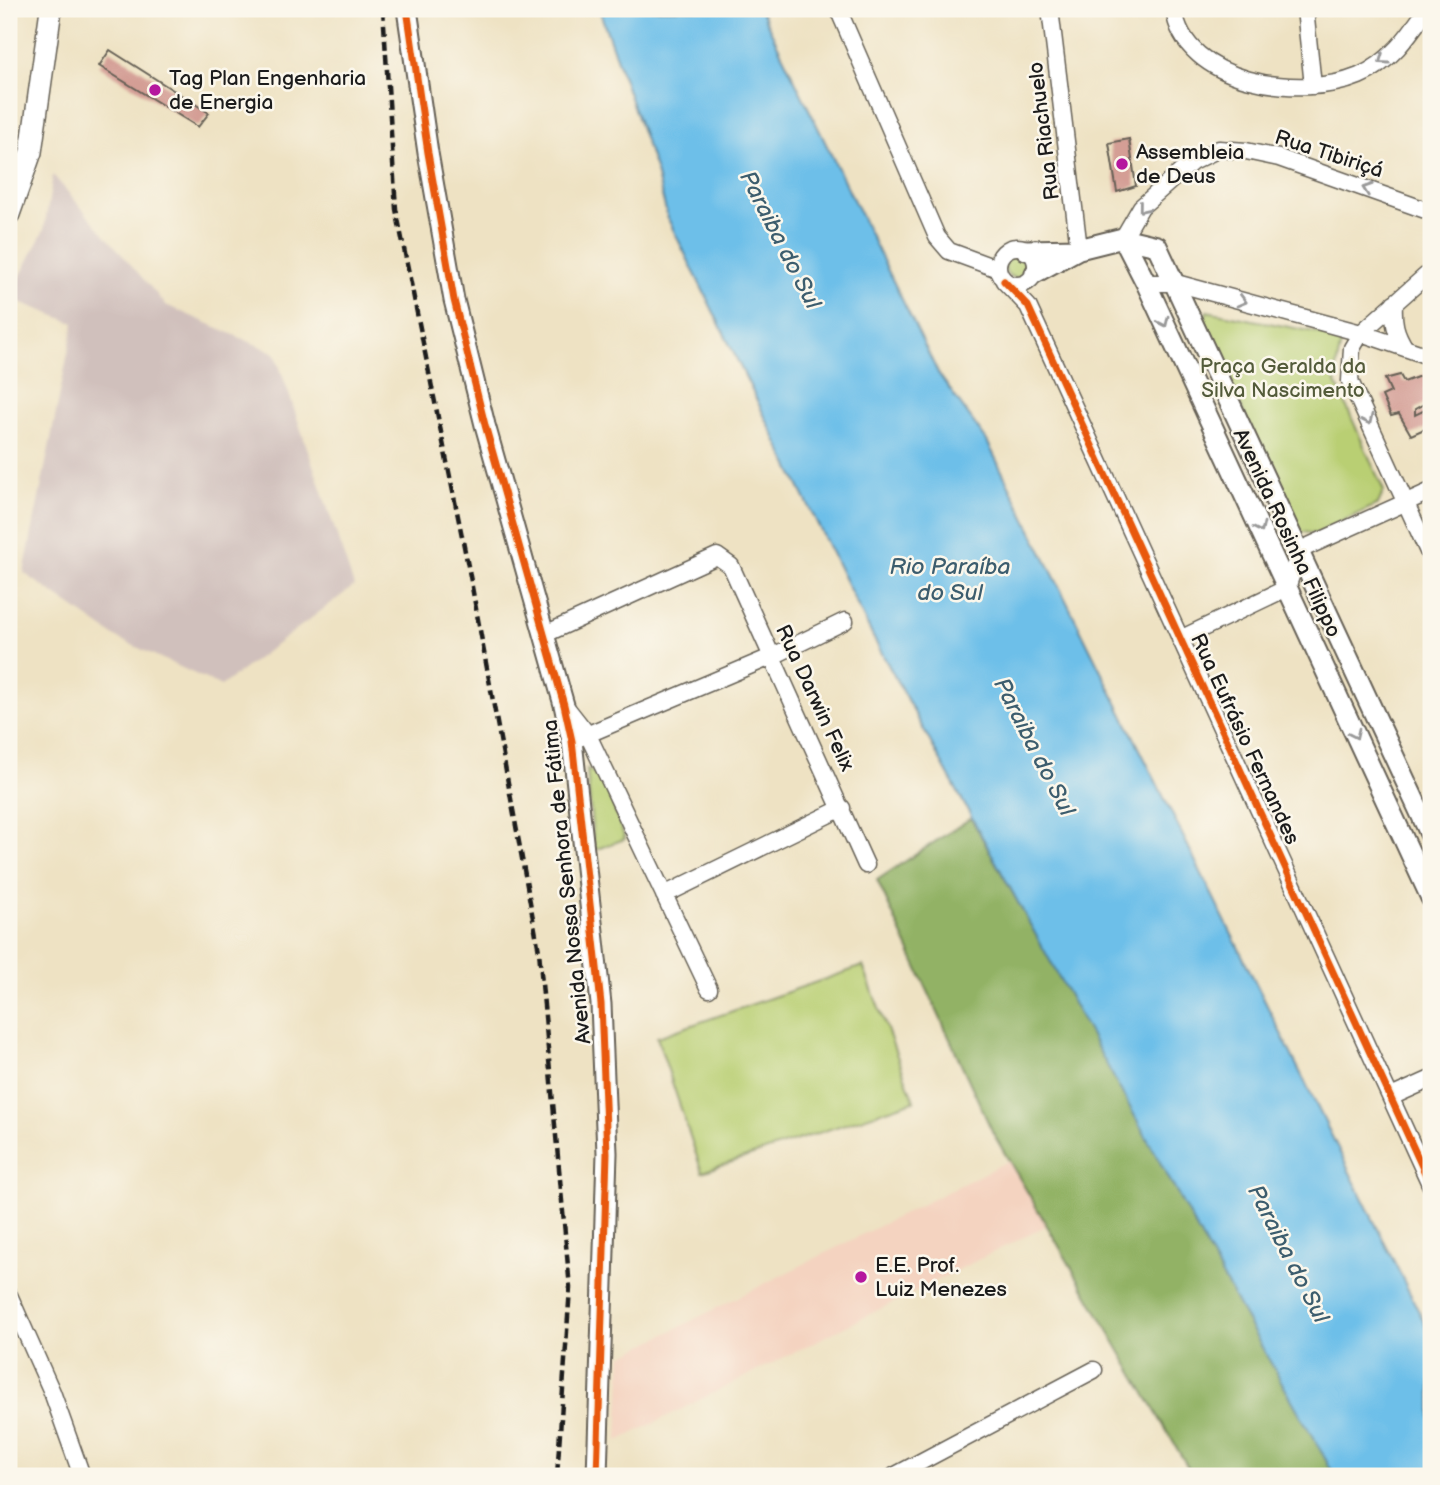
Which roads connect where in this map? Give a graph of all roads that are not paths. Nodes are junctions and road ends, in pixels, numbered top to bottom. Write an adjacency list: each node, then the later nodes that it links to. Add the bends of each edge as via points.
1 (51, 9): 10 (main road, via 32,152)
2 (407, 9): 32 (street, Avenida Nossa Senhora de Fátima, via 454,300)
3 (838, 9): 14 (street, via 937,237)
4 (1050, 9): 12 (street, Rua Riachuelo)
5 (1174, 9): 8 (street, via 1185,40 1208,61 1237,77)
6 (1305, 9): 8 (street)
7 (1427, 9): 8 (street, one-way to 8, via 1391,56 1359,76)
8 (1313, 86)
9 (1431, 212): 11 (street, Rua Tibiriçá, one-way to 11, via 1279,158 1219,149 1192,162 1141,207)
10 (9, 214)
11 (1123, 238): 12 (street); 19 (street, Avenida Rosinha Filippo); 20 (street, Avenida Rosinha Filippo, via 1157,246)
12 (1079, 249): 13 (street); 18 (street)
13 (1026, 250): 15 (street, via 1015,247); 18 (street, via 1034,257)
14 (949, 251): 15 (street); 17 (street)
15 (1004, 252): 17 (street, via 999,260)
16 (1431, 271): 21 (street)
17 (1001, 275): 18 (street, via 1016,285); 22 (street)
18 (1031, 277): 22 (street)
19 (1146, 283): 20 (street); 30 (street, Avenida Rosinha Filippo, one-way to 30)
20 (1176, 283): 23 (street, one-way to 23); 28 (street, Avenida Rosinha Filippo)
21 (1394, 303): 23 (street); 24 (street, via 1393,322)
22 (1027, 306): 33 (street, Rua Eufrásio Fernandes)
23 (1361, 333): 24 (street); 27 (street, one-way to 27, via 1352,348 1350,381)
24 (1405, 348): 25 (street)
25 (1431, 357)
26 (1431, 491): 27 (street)
27 (1406, 502): 28 (street); 29 (street)
28 (1300, 550): 30 (street); 37 (street, Avenida Rosinha Filippo)
29 (1431, 558)
30 (1287, 588): 33 (street); 38 (street, Avenida Rosinha Filippo, one-way to 38)
31 (845, 621): 34 (street)
32 (543, 635): 34 (street, Rua Darwin Felix, via 717,556 731,566); 35 (street, Avenida Nossa Senhora de Fátima, via 564,705)
33 (1180, 639): 44 (street, Rua Eufrásio Fernandes)
34 (773, 656): 35 (street); 36 (street, Rua Darwin Felix)
35 (580, 738): 40 (street); 49 (street, Avenida Nossa Senhora de Fátima, via 601,1004 607,1153)
36 (842, 808): 39 (street, Rua Darwin Felix); 40 (street)
37 (1431, 838): 38 (street)
38 (1409, 849): 41 (street, Avenida Rosinha Filippo)
39 (866, 865)
40 (664, 895): 42 (street)
41 (1431, 898)
42 (709, 989)
43 (1431, 1079): 44 (street)
44 (1391, 1097): 45 (street, Rua Eufrásio Fernandes)
45 (1431, 1185)
46 (9, 1295): 48 (street, via 52,1392)
47 (1094, 1370): 50 (street)
48 (82, 1476)
49 (597, 1476)
50 (894, 1476)

